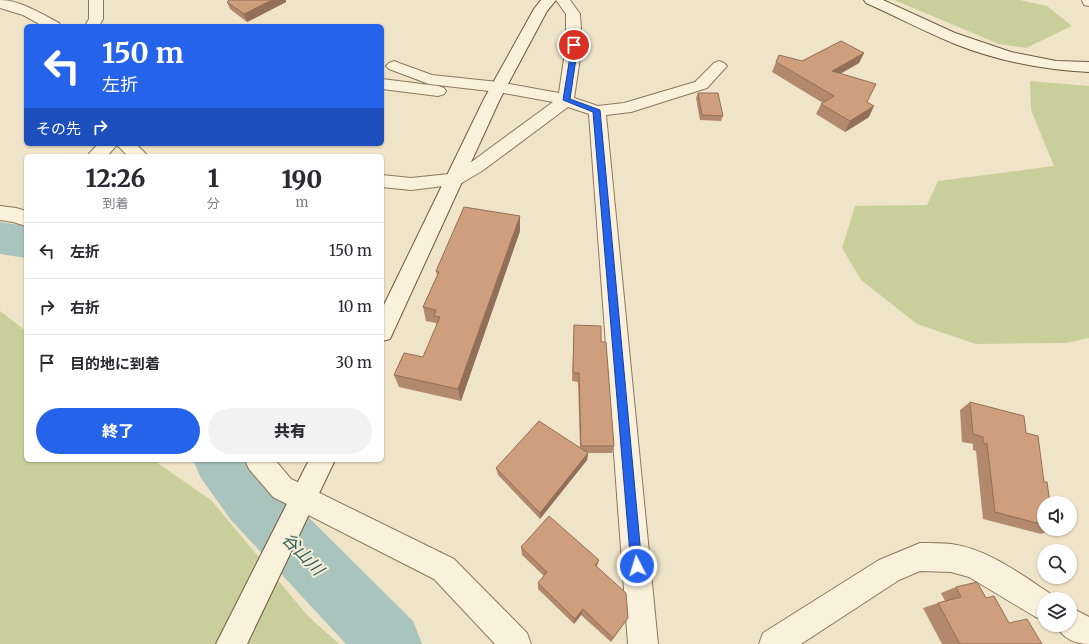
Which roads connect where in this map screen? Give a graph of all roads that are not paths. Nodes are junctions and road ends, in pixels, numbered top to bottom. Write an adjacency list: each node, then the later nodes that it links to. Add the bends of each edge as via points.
1 (96, 0): 7 (street, via 96,19)
2 (549, 0): 12 (street, via 541,8)
3 (563, 0): 13 (street, via 573,14 574,45)
4 (871, 0): 10 (street, via 962,41 993,52 1032,62)
5 (0, 3): 6 (street, via 28,12)
6 (50, 24)
7 (93, 24)
8 (394, 66): 12 (street, via 430,79)
9 (719, 66): 14 (street, via 701,85 625,108)
10 (1089, 67)
11 (384, 84): 12 (street)
12 (495, 93): 13 (street); 19 (street)
13 (566, 100): 14 (street); 19 (street, via 476,167)
14 (597, 110): 32 (street)
15 (107, 146): 17 (street)
16 (127, 146): 18 (street)
17 (98, 154)
18 (137, 154)
19 (453, 180): 20 (street, via 411,184); 23 (street)
20 (384, 181)
21 (0, 213): 22 (street)
22 (24, 218)
23 (384, 328)
24 (260, 462): 26 (street)
25 (321, 462): 26 (street)
26 (299, 507): 30 (street); 31 (street, via 444,570)
27 (1037, 602): 33 (street, via 974,564 950,558 920,557 889,570)
28 (1077, 626): 29 (street)
29 (1089, 634)
30 (231, 644)
31 (516, 644)
32 (644, 644)
33 (774, 644)

